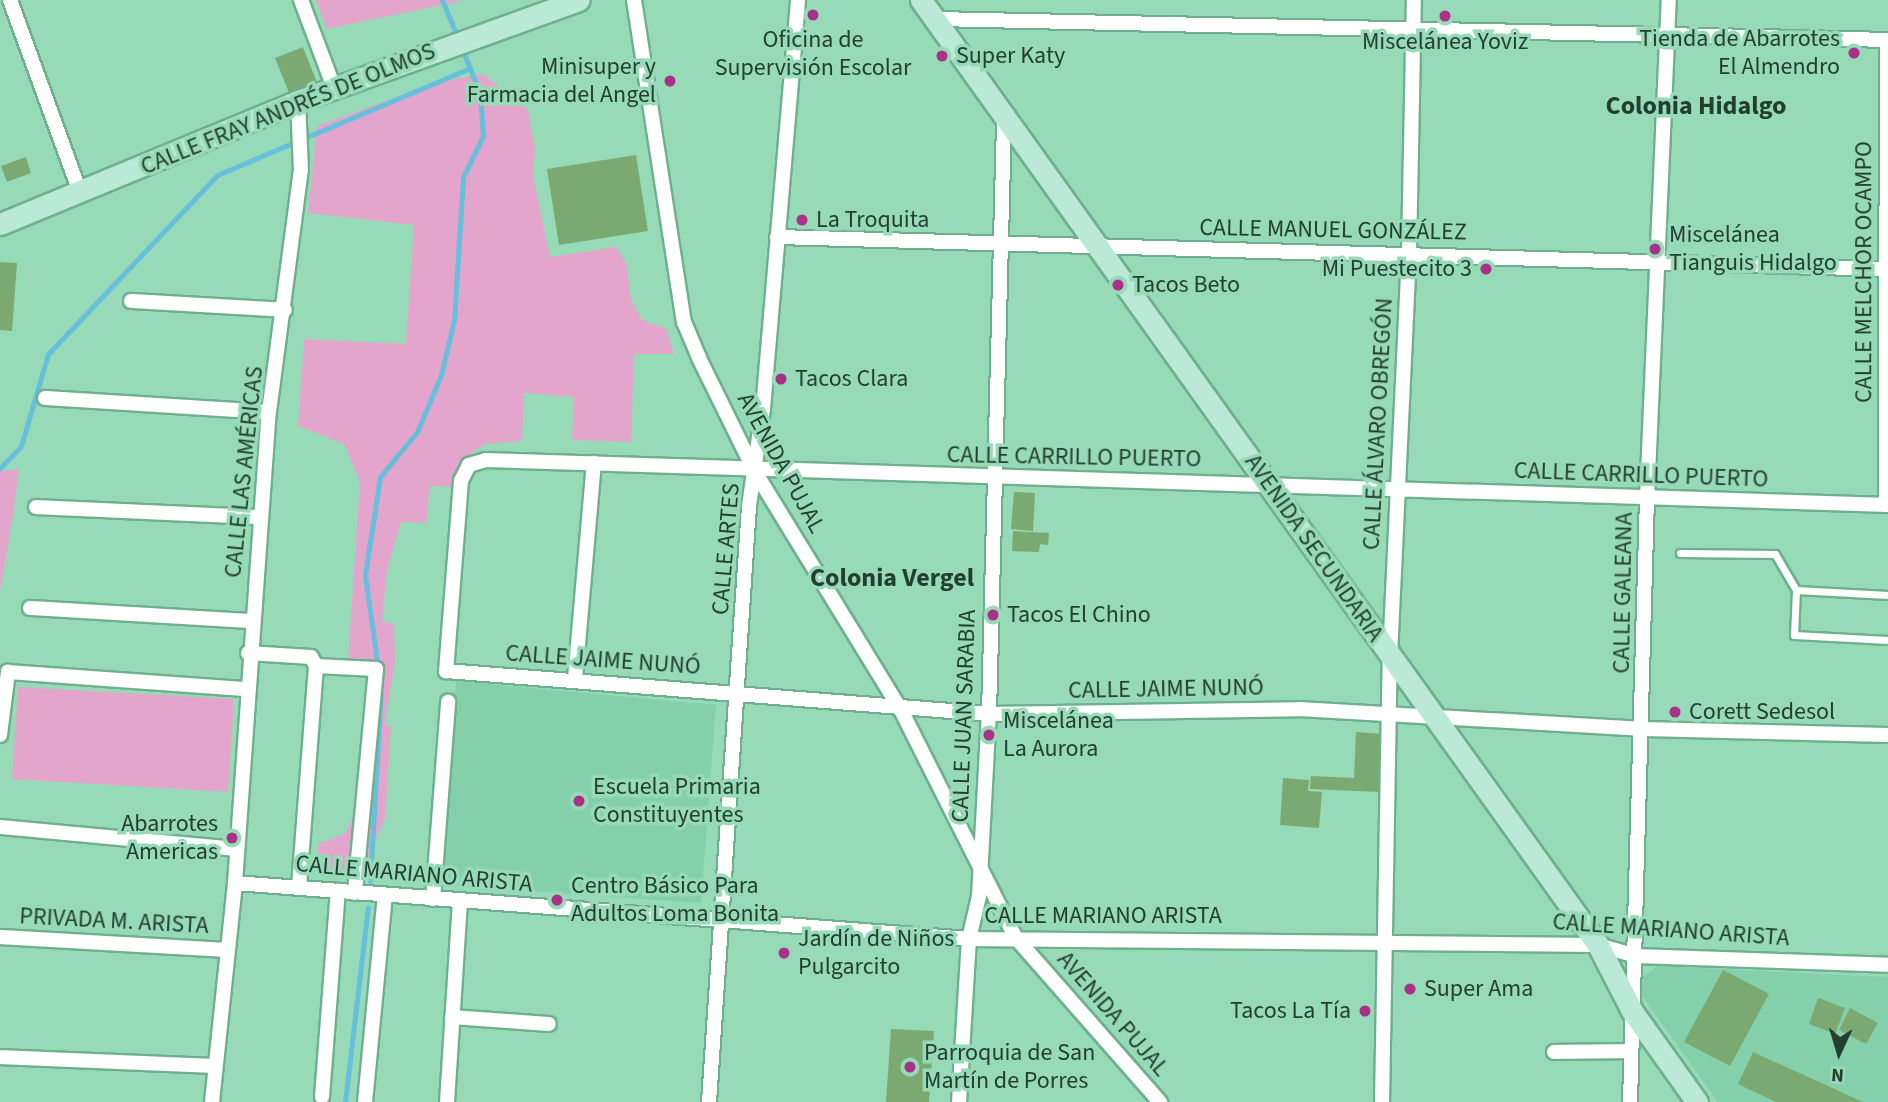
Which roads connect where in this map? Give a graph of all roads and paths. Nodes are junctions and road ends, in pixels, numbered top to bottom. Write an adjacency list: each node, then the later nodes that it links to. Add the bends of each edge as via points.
1 (10, 0): 16 (street)
2 (301, 0): 13 (street)
3 (578, 0): 13 (street, CALLE FRAY ANDRÉS DE OLMOS)
4 (634, 0): 29 (street, AVENIDA PUJAL, via 684,322)
5 (798, 0): 18 (street, CALLE ARTES)
6 (921, 0): 9 (street, AVENIDA SECUNDARIA)
7 (1414, 0): 10 (street, CALLE ÁLVARO OBREGÓN)
8 (1670, 0): 11 (street, CALLE GALEANA)
9 (936, 19): 10 (street); 15 (street, AVENIDA SECUNDARIA)
10 (1414, 29): 11 (street); 21 (street, CALLE ÁLVARO OBREGÓN)
11 (1669, 33): 12 (street); 22 (street, CALLE GALEANA)
12 (1888, 40): 23 (street, CALLE MELCHOR OCAMPO)
13 (334, 88): 14 (street, CALLE FRAY ANDRÉS DE OLMOS)
14 (298, 102): 16 (street, CALLE FRAY ANDRÉS DE OLMOS); 25 (street, CALLE LAS AMÉRICAS, via 301,170)
15 (1004, 121): 19 (street, CALLE JUAN SARABIA); 20 (street, AVENIDA SECUNDARIA)
16 (80, 192): 17 (street, CALLE FRAY ANDRÉS DE OLMOS)
17 (0, 224)
18 (777, 237): 19 (street, CALLE MANUEL GONZÁLEZ); 29 (street, CALLE ARTES)
19 (1002, 247): 20 (street, CALLE MANUEL GONZÁLEZ); 30 (street, CALLE JUAN SARABIA)
20 (1103, 249): 21 (street, CALLE MANUEL GONZÁLEZ); 31 (street, AVENIDA SECUNDARIA)
21 (1409, 253): 22 (street, CALLE MANUEL GONZÁLEZ); 32 (street, CALLE ÁLVARO OBREGÓN)
22 (1661, 259): 23 (street, CALLE MANUEL GONZÁLEZ); 33 (street, CALLE GALEANA)
23 (1888, 269): 34 (street, CALLE MELCHOR OCAMPO)
24 (131, 302): 25 (street)
25 (285, 310): 27 (street, CALLE LAS AMÉRICAS)
26 (45, 398): 27 (street)
27 (270, 412): 36 (street, CALLE LAS AMÉRICAS)
28 (594, 463): 29 (street, CALLE CARRILLO PUERTO); 46 (street, CALLE CARRILLO PUERTO, via 486,460 468,465 461,481); 47 (street)
29 (755, 472): 30 (street, CALLE CARRILLO PUERTO); 49 (street, CALLE ARTES); 51 (street, AVENIDA PUJAL)
30 (993, 478): 31 (street, CALLE CARRILLO PUERTO); 52 (street, CALLE JUAN SARABIA)
31 (1270, 484): 32 (street, CALLE CARRILLO PUERTO); 44 (street, AVENIDA SECUNDARIA)
32 (1397, 489): 33 (street, CALLE CARRILLO PUERTO); 44 (street, CALLE ÁLVARO OBREGÓN)
33 (1647, 498): 34 (street, CALLE CARRILLO PUERTO); 55 (street, CALLE GALEANA)
34 (1887, 505)
35 (36, 507): 36 (street)
36 (260, 517): 41 (street, CALLE LAS AMÉRICAS)
37 (1680, 553): 38 (lane, via 1775,554)
38 (1796, 590): 39 (lane); 42 (lane, via 1794,635)
39 (1888, 596)
40 (30, 608): 41 (street)
41 (251, 621): 43 (street, CALLE LAS AMÉRICAS)
42 (1888, 640)
43 (248, 653): 45 (street, via 311,657); 48 (street, CALLE LAS AMÉRICAS)
44 (1390, 656): 53 (street, CALLE ÁLVARO OBREGÓN); 54 (street, AVENIDA SECUNDARIA)
45 (316, 666): 62 (street); 64 (street, via 376,669)
46 (446, 671): 47 (street, CALLE JAIME NUNÓ)
47 (575, 679): 49 (street, CALLE JAIME NUNÓ)
48 (247, 689): 56 (street, via 8,672); 59 (street, CALLE LAS AMÉRICAS)
49 (739, 693): 51 (street, CALLE JAIME NUNÓ); 68 (street, CALLE ARTES)
50 (448, 702): 66 (street)
51 (901, 710): 52 (street, CALLE JAIME NUNÓ); 60 (street, AVENIDA PUJAL)
52 (989, 714): 53 (street, CALLE JAIME NUNÓ, via 1299,709); 60 (street, CALLE JUAN SARABIA)
53 (1392, 716): 54 (street, CALLE JAIME NUNÓ); 72 (street, CALLE ÁLVARO OBREGÓN)
54 (1434, 716): 55 (street, CALLE JAIME NUNÓ); 73 (street, AVENIDA SECUNDARIA)
55 (1644, 729): 57 (street, CALLE JAIME NUNÓ); 75 (street, CALLE GALEANA)
56 (0, 735)
57 (1888, 735)
58 (0, 827): 59 (street)
59 (235, 849): 61 (street, CALLE LAS AMÉRICAS)
60 (980, 861): 70 (street, AVENIDA PUJAL); 71 (street, CALLE JUAN SARABIA, via 979,895)
61 (235, 883): 62 (street, CALLE MARIANO ARISTA); 74 (street, CALLE LAS AMÉRICAS)
62 (299, 887): 63 (street, CALLE MARIANO ARISTA)
63 (338, 891): 64 (street, CALLE MARIANO ARISTA); 84 (street)
64 (355, 893): 65 (street, CALLE MARIANO ARISTA)
65 (385, 895): 66 (street, CALLE MARIANO ARISTA); 86 (street)
66 (433, 899): 67 (street, CALLE MARIANO ARISTA)
67 (460, 902): 68 (street, CALLE MARIANO ARISTA); 78 (street)
68 (722, 918): 71 (street, CALLE MARIANO ARISTA); 88 (street, CALLE ARTES)
69 (0, 937): 74 (street, PRIVADA M. ARISTA)
70 (1015, 937): 71 (street, CALLE MARIANO ARISTA); 72 (street, CALLE MARIANO ARISTA); 90 (street, AVENIDA PUJAL)
71 (969, 939): 89 (street, CALLE JUAN SARABIA)
72 (1384, 941): 73 (street, CALLE MARIANO ARISTA); 91 (street, CALLE ÁLVARO OBREGÓN)
73 (1598, 945): 75 (street, CALLE MARIANO ARISTA); 77 (street, AVENIDA SECUNDARIA)
74 (225, 950): 83 (street, CALLE LAS AMÉRICAS)
75 (1636, 956): 76 (street, CALLE MARIANO ARISTA); 77 (street, CALLE GALEANA)
76 (1888, 965)
77 (1632, 1011): 80 (street, CALLE GALEANA); 93 (street, AVENIDA SECUNDARIA)
78 (453, 1017): 79 (street); 87 (street)
79 (549, 1024)
80 (1631, 1051): 81 (street); 92 (street, CALLE GALEANA)
81 (1554, 1052)
82 (0, 1057): 83 (street)
83 (214, 1066): 85 (street, CALLE LAS AMÉRICAS)
84 (323, 1097)
85 (212, 1102)
86 (365, 1102)
87 (447, 1102)
88 (709, 1102)
89 (959, 1102)
90 (1160, 1102)
91 (1382, 1102)
92 (1630, 1102)
93 (1697, 1102)

